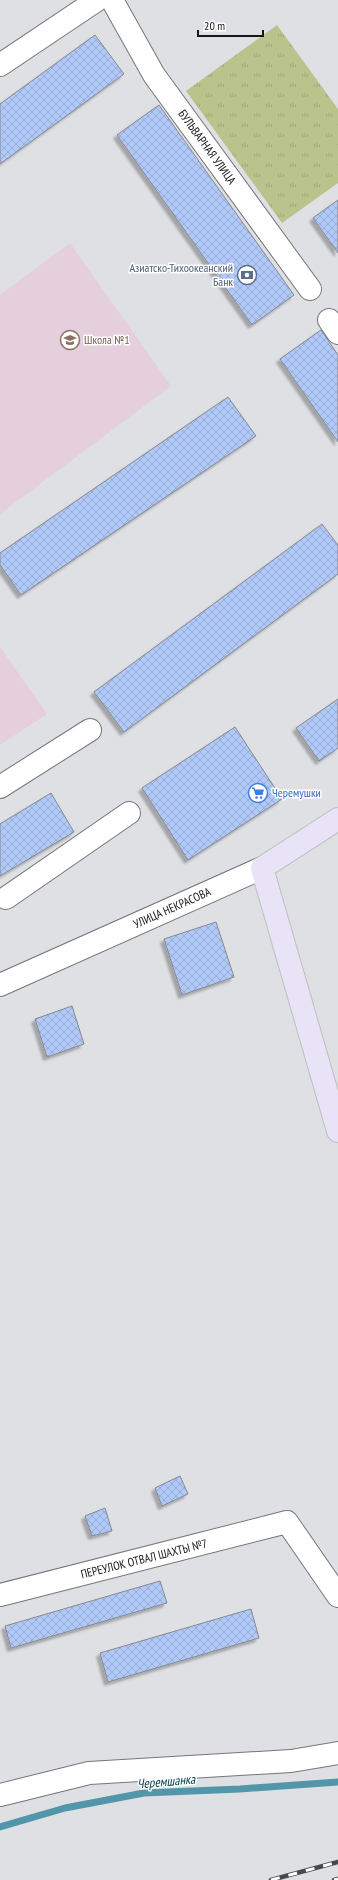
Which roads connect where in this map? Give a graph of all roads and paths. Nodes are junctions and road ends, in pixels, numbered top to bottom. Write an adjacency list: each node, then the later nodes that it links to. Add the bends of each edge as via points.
1 (97, 0): 3 (street)
2 (112, 0): 4 (street, БУЛЬВАРНАЯ УЛИЦА, via 154,75)
3 (0, 65)
4 (310, 289)
5 (90, 730): 6 (street)
6 (0, 787)
7 (129, 813): 10 (street)
8 (338, 819): 9 (main road, УЛИЦА НЕКРАСОВА)
9 (262, 868): 11 (street, УЛИЦА НЕКРАСОВА); 12 (main road)
10 (6, 898)
11 (0, 985)
12 (338, 1131)
13 (0, 1595): 14 (street, ПЕРЕУЛОК ОТВАЛ ШАХТЫ №7, via 287,1522)
14 (338, 1596)
15 (338, 1753): 16 (street, via 291,1761 90,1773)
16 (0, 1795)

